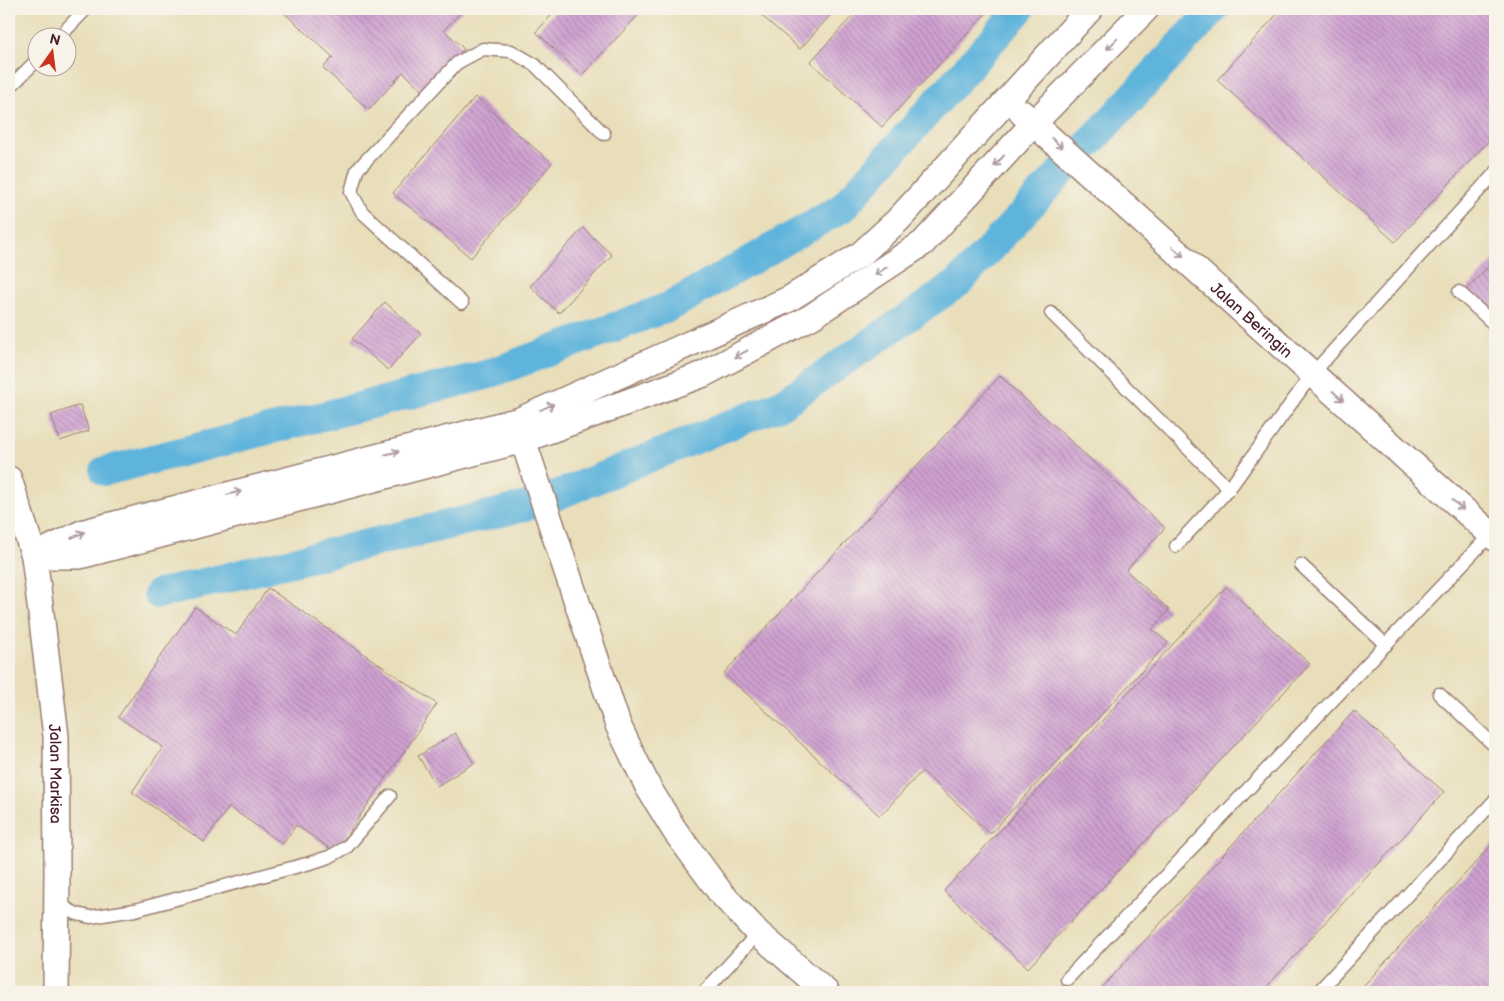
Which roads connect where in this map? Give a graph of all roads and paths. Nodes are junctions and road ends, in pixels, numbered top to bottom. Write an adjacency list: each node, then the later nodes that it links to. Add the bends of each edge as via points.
1 (86, 9): 4 (lane)
2 (1090, 9): 7 (street)
3 (1146, 9): 8 (street, one-way to 8)
4 (68, 28)
5 (28, 69): 6 (lane)
6 (9, 88)
7 (1007, 100): 8 (street, Jalan Beringin); 21 (street, one-way to 7, via 84,532 520,420 789,299 861,254 892,226)
8 (1034, 123): 15 (street, Jalan Beringin, one-way to 15); 16 (street, one-way to 16, via 923,243 811,317 704,374)
9 (604, 134): 12 (lane, via 535,65 511,51 483,49 458,63 357,170 351,192 362,212)
10 (1495, 173): 15 (lane)
11 (1459, 292): 14 (lane)
12 (462, 303)
13 (1051, 314): 18 (lane)
14 (1495, 325)
15 (1313, 373): 18 (lane); 19 (street, Jalan Beringin, one-way to 19)
16 (523, 440): 21 (street, via 80,556); 29 (street, via 618,725 648,787 675,831 720,892)
17 (9, 479): 21 (street, Jalan Markisa)
18 (1228, 489): 20 (lane)
19 (1493, 536): 23 (lane)
20 (1176, 546)
21 (34, 556): 28 (street, Jalan Markisa, via 56,736)
22 (1301, 565): 23 (lane)
23 (1386, 645): 30 (lane)
24 (1439, 694): 25 (lane)
25 (1495, 746)
26 (390, 796): 28 (lane, via 347,847 310,863 126,911 90,917 68,910)
27 (1495, 800): 34 (lane)
28 (57, 901): 31 (street, Jalan Markisa)
29 (758, 933): 32 (lane); 33 (street)
30 (1067, 979)
31 (56, 992)
32 (704, 992)
33 (826, 992)
34 (1318, 992)

